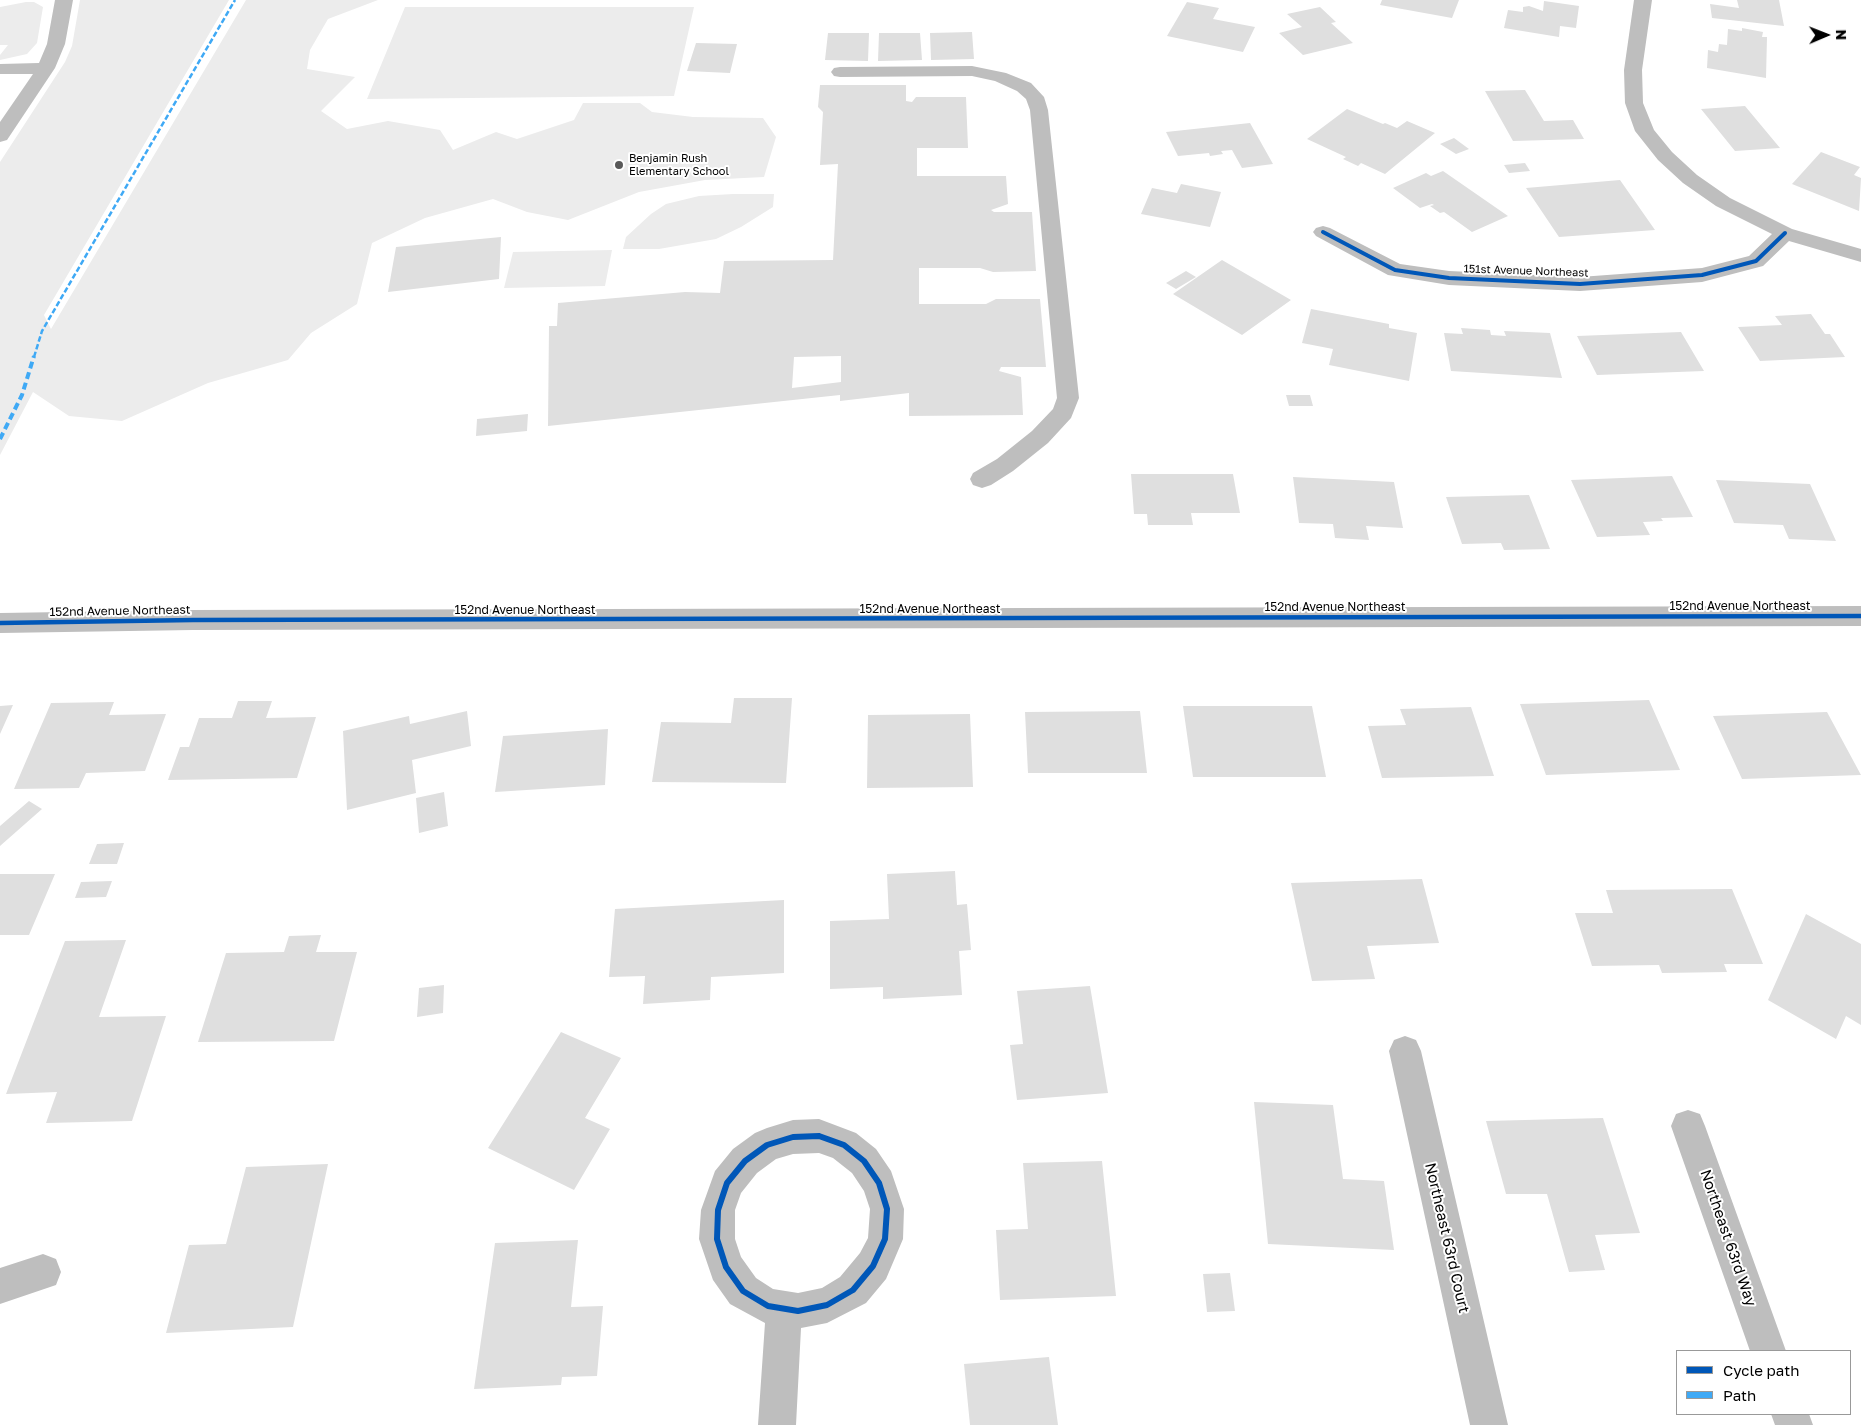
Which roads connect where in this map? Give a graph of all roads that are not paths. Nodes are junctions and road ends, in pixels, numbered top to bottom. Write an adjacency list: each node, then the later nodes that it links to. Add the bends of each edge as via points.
1 (64, 0): 3 (street, via 56,44)
2 (1643, 0): 8 (street, via 1633,70 1634,103 1645,131 1690,179 1723,202)
3 (46, 68): 4 (street); 6 (street)
4 (0, 69)
5 (840, 72): 10 (street, via 972,71 1000,77 1024,87 1035,97 1039,110 1068,398 1063,412 1040,436)
6 (0, 136)
7 (1323, 232): 8 (street, 151st Avenue Northeast, via 1395,270 1449,278 1580,284 1702,276 1756,261)
8 (1785, 234): 9 (street)
9 (1861, 256)
10 (982, 479)
11 (1861, 616): 12 (street, 152nd Avenue Northeast)
12 (0, 623)
13 (1405, 1052): 20 (street, Northeast 63rd Court)
14 (1688, 1126): 18 (street, Northeast 63rd Way)
15 (43, 1272): 16 (street)
16 (0, 1286)
17 (784, 1308): 17 (street, via 798,1311 827,1305 853,1290 873,1266 885,1239 887,1209 879,1183 864,1161 844,1145 819,1136 793,1137 767,1145 745,1161 728,1184 718,1210 717,1239 726,1267 743,1290 768,1306); 19 (street)
18 (1768, 1350)
19 (778, 1425)
20 (1489, 1425)

